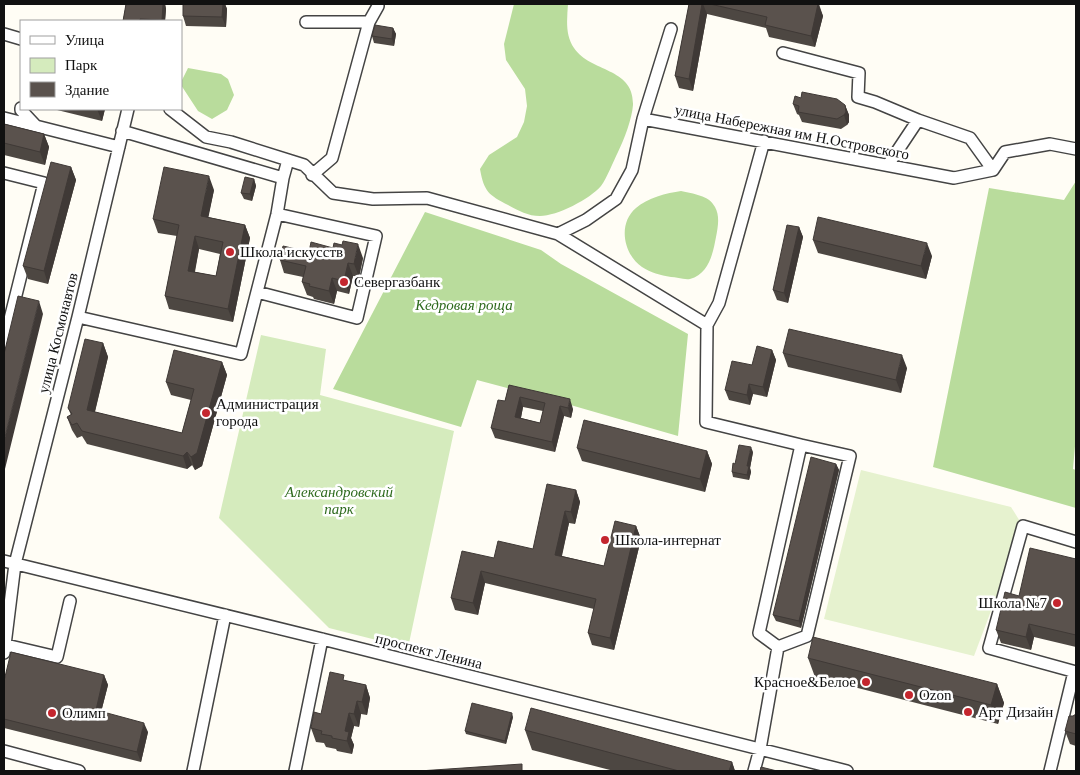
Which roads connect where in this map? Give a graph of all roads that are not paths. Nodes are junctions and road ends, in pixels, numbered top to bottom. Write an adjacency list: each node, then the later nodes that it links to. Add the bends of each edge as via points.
1 (378, 6): 3 (street)
2 (306, 22): 3 (street)
3 (369, 22): 23 (street, via 332,158)
4 (671, 29): 12 (street)
5 (4, 34): 6 (street)
6 (20, 38)
7 (783, 53): 13 (street, via 859,73 858,97)
8 (21, 110): 14 (street)
9 (128, 110): 15 (street, улица Космонавтов)
10 (171, 110): 19 (street, via 206,137)
11 (4, 118): 14 (street)
12 (643, 119): 16 (street, улица Набережная им Н.Островского); 26 (street, via 632,170 616,199)
13 (918, 120): 20 (street); 21 (street, via 970,138)
14 (35, 125): 17 (street)
15 (122, 131): 17 (street, улица Космонавтов); 24 (street)
16 (764, 141): 20 (street, улица Набережная им Н.Островского); 29 (street, via 718,303)
17 (120, 147): 28 (street, улица Космонавтов)
18 (1076, 149): 21 (street, via 1050,144 1005,152)
19 (288, 160): 23 (street, via 304,165); 24 (street)
20 (888, 165): 21 (street, улица Набережная им Н.Островского, via 954,178)
21 (993, 170)
22 (4, 173): 30 (street, via 44,183)
23 (312, 175): 26 (street, via 333,193 373,199 426,198)
24 (283, 178): 25 (street)
25 (277, 214): 27 (street); 27 (street, via 376,236 357,318)
26 (558, 234): 29 (street)
27 (257, 292): 28 (street, via 241,354)
28 (78, 317): 33 (street, улица Космонавтов)
29 (707, 325): 31 (street, via 706,422)
30 (4, 344)
31 (801, 445): 37 (street, via 759,633); 37 (street, via 850,456 807,636)
32 (1076, 542): 39 (street, via 1023,526 989,648)
33 (9, 563): 35 (street, проспект Ленина); 38 (street, улица Космонавтов)
34 (70, 601): 38 (street, via 57,657)
35 (225, 615): 36 (street, проспект Ленина); 45 (street)
36 (322, 639): 42 (street, проспект Ленина); 46 (street)
37 (778, 647): 42 (street)
38 (5, 649)
39 (1075, 672): 40 (street)
40 (1063, 718): 41 (street); 49 (street)
41 (1076, 722)
42 (760, 749): 47 (street); 48 (street, проспект Ленина)
43 (4, 751): 44 (street)
44 (79, 771)
45 (193, 771)
46 (296, 771)
47 (754, 771)
48 (841, 771)
49 (1050, 771)

